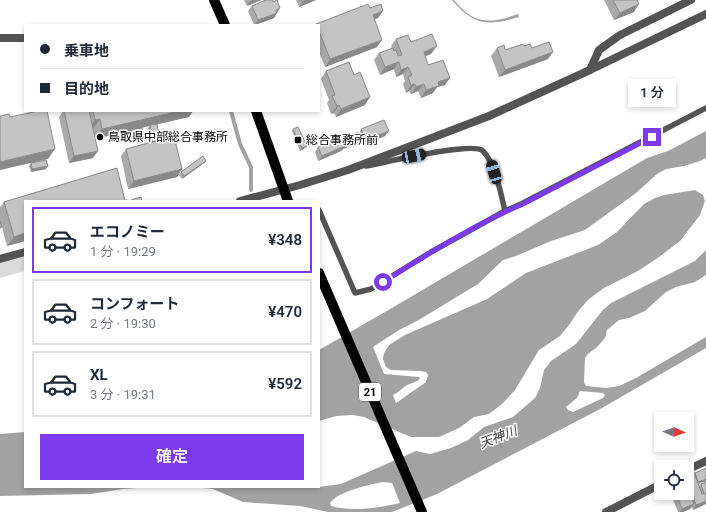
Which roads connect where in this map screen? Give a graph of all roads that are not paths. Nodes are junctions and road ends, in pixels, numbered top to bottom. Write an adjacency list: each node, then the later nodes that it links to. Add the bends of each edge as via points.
1 (214, 0): 4 (main road)
2 (691, 0): 7 (street, via 620,35 599,50)
3 (706, 14): 7 (street)
4 (224, 24)
5 (0, 38): 6 (street)
6 (24, 38)
7 (590, 70): 10 (street, via 489,116)
8 (706, 108): 14 (lane)
9 (256, 112): 11 (main road)
10 (348, 170): 11 (street, via 300,185); 14 (lane, via 443,150 473,147 482,149 490,159)
11 (286, 196): 12 (street)
12 (249, 200)
13 (320, 210): 14 (lane, via 355,293 371,289)
14 (505, 211)
15 (24, 252): 16 (street)
16 (1, 256)
17 (320, 275): 21 (main road, 21)
18 (706, 461): 19 (street)
19 (694, 467)
20 (654, 488): 22 (street)
21 (422, 512)
22 (606, 512)

